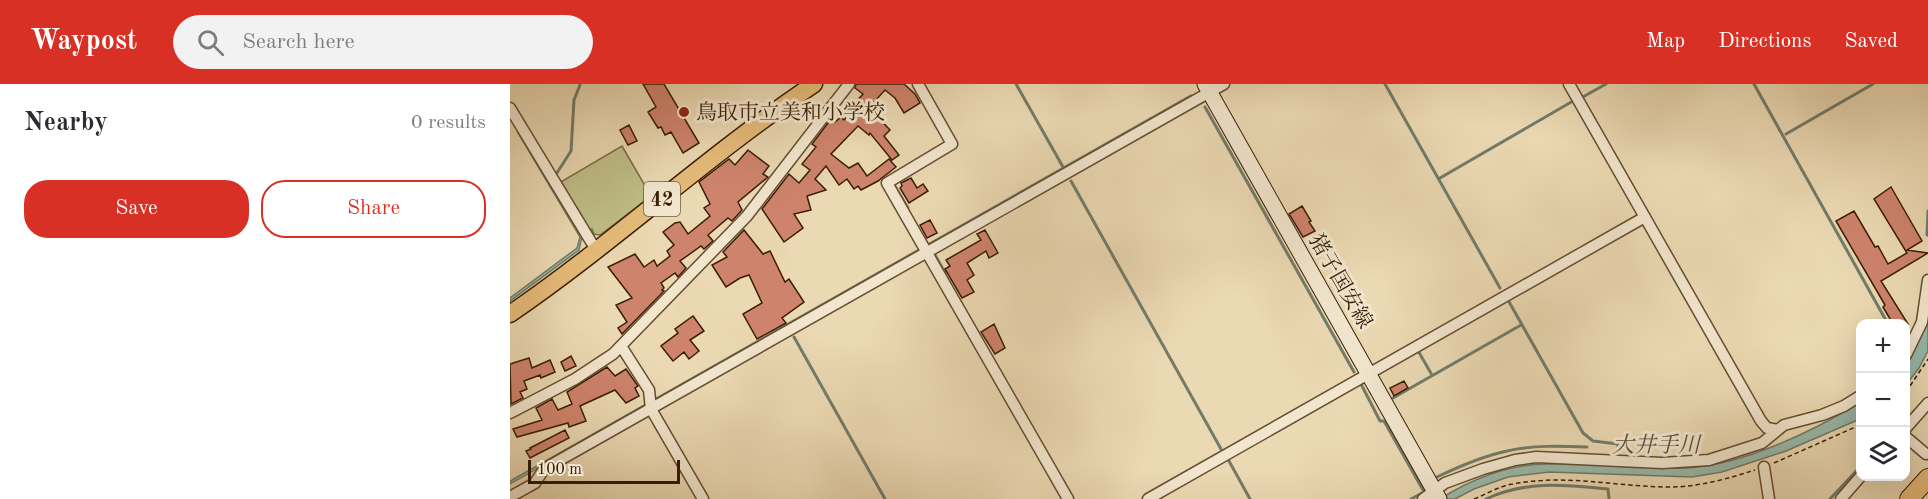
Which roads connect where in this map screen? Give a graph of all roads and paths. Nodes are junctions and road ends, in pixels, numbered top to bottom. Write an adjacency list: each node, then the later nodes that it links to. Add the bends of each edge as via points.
1 (814, 84): 9 (main road, 42)
2 (849, 84): 14 (street, via 747,216)
3 (918, 84): 10 (street, via 952,144 887,183)
4 (1224, 84): 6 (street)
5 (1569, 84): 8 (street)
6 (1207, 88): 10 (street); 17 (main road, 猪子国安線)
7 (510, 108): 9 (street)
8 (1645, 217): 17 (street); 24 (street, via 1761,421 1767,428)
9 (596, 250): 12 (main road, 42)
10 (928, 253): 21 (street); 34 (street)
11 (1928, 280): 13 (street)
12 (510, 314)
13 (1925, 324): 15 (street)
14 (621, 346): 21 (street, via 649,390); 22 (street, via 574,380)
15 (1910, 347)
16 (1928, 359): 18 (path)
17 (1370, 373): 31 (main road, 猪子国安線); 35 (street)
18 (1910, 385)
19 (1856, 398): 24 (street)
20 (1928, 403): 23 (street)
21 (651, 409): 32 (street, via 544,469 535,483); 33 (street)
22 (510, 413)
23 (1906, 427)
24 (1778, 430): 31 (street, via 1762,443 1709,459 1662,463 1536,457 1515,460 1445,483)
25 (1910, 440): 26 (street)
26 (1926, 454)
27 (1764, 467): 36 (street)
28 (1928, 478): 38 (highway)
29 (1858, 481): 37 (street)
30 (1928, 489): 39 (highway)
31 (1434, 495)
32 (510, 497)
33 (702, 499)
34 (1068, 499)
35 (1148, 499)
36 (1769, 499)
37 (1841, 499)
38 (1909, 499)
39 (1919, 499)

